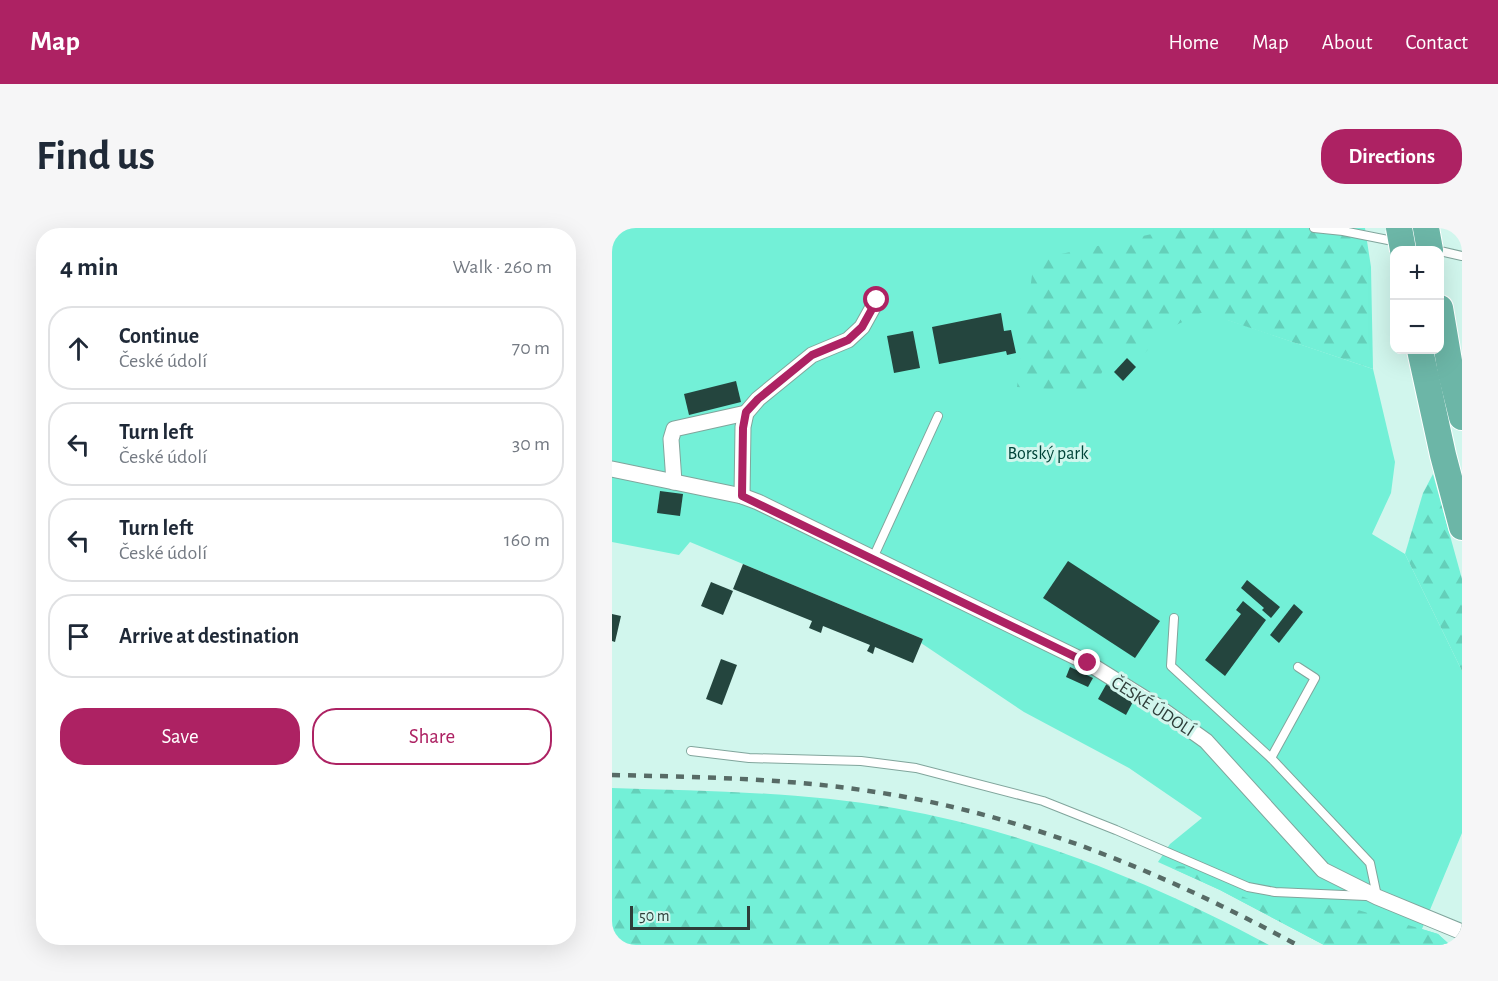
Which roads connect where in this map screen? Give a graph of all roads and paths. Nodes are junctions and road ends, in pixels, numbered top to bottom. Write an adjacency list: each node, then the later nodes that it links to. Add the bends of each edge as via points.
1 (1314, 228): 2 (lane)
2 (1416, 242)
3 (1444, 252): 4 (lane)
4 (1462, 256)
5 (877, 300): 8 (street, via 862,327 848,340 812,355)
6 (1444, 332): 10 (highway)
7 (1421, 354): 14 (highway)
8 (746, 412): 12 (street, via 674,429); 13 (street)
9 (939, 416): 15 (lane)
10 (1462, 417)
11 (612, 469): 12 (street, ČESKÉ ÚDOLÍ)
12 (674, 482): 13 (street, ČESKÉ ÚDOLÍ)
13 (742, 496): 15 (street, ČESKÉ ÚDOLÍ)
14 (1460, 520)
15 (873, 558): 20 (street, ČESKÉ ÚDOLÍ, via 1088,663 1157,706 1206,741 1323,870)
16 (1174, 618): 19 (lane, via 1170,666)
17 (1298, 667): 19 (lane, via 1315,678)
18 (691, 751): 20 (lane, via 916,768 1043,801 1248,888)
19 (1271, 758): 20 (lane, via 1370,863)
20 (1377, 897): 21 (street, ČESKÉ ÚDOLÍ)
21 (1462, 933)

